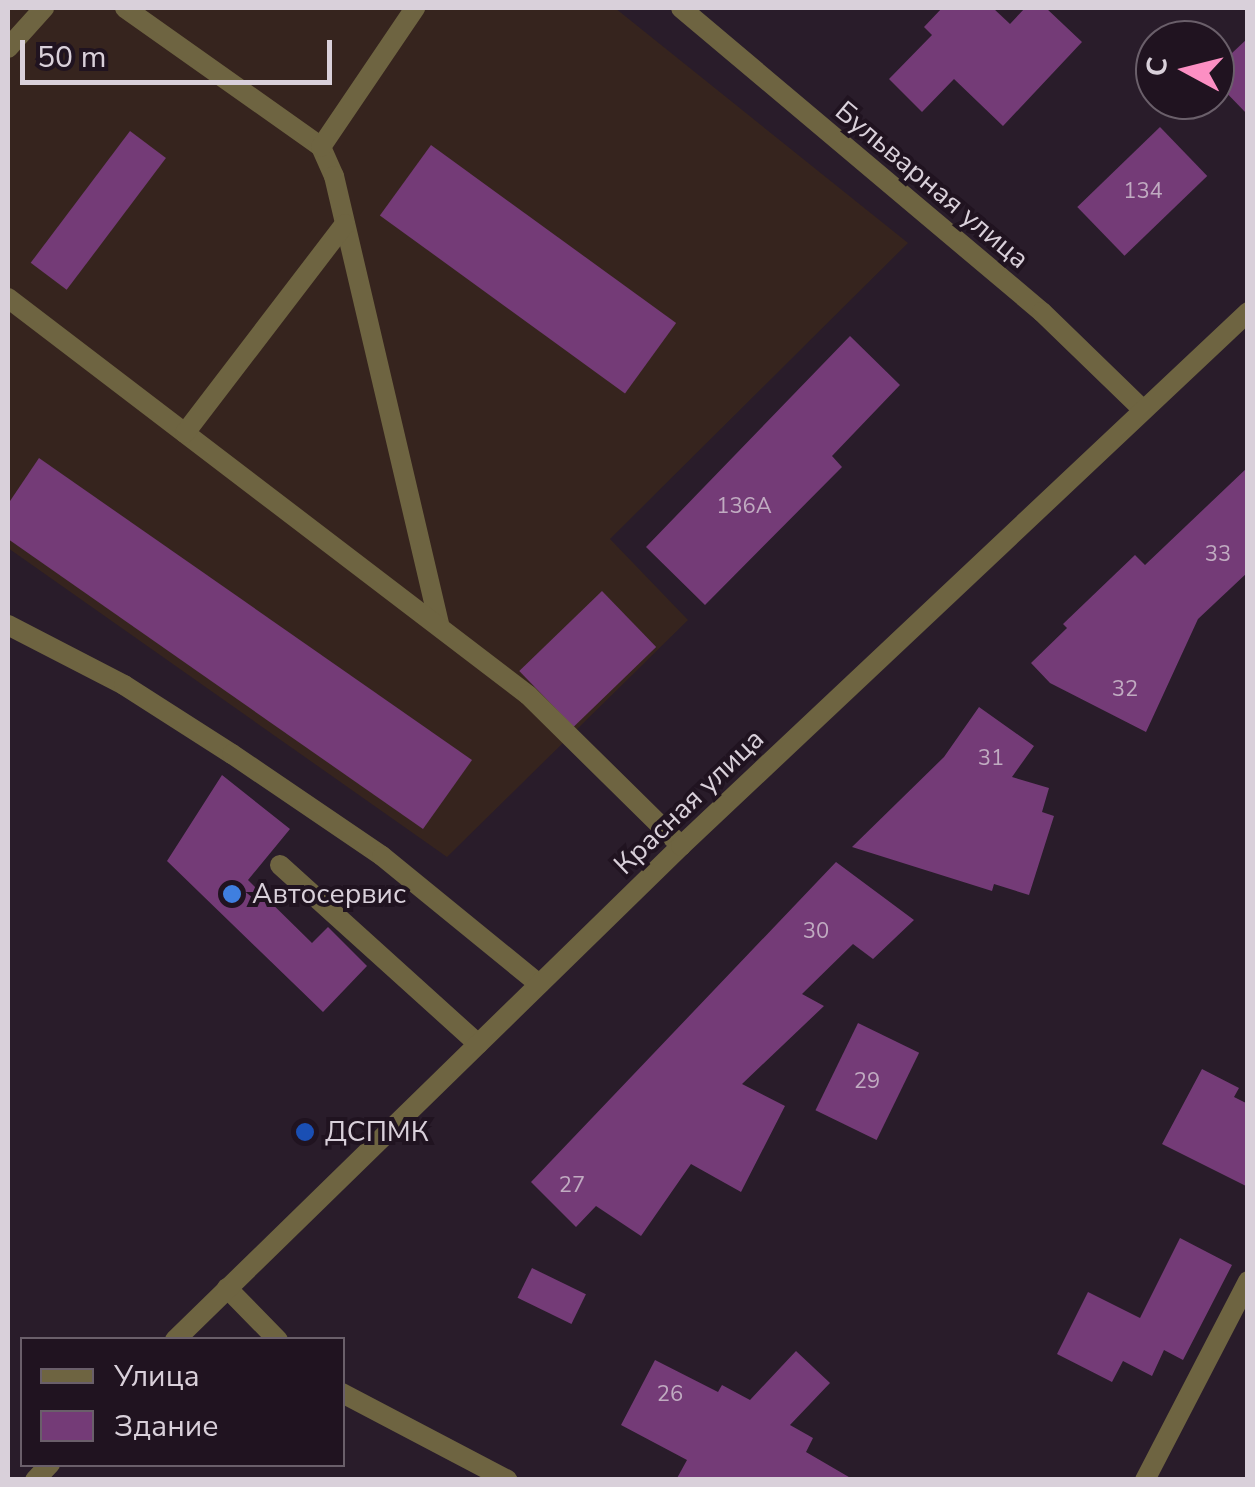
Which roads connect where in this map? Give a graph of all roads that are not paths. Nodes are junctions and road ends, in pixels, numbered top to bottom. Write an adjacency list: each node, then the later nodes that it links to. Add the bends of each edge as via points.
1 (44, 8): 5 (street)
2 (125, 8): 6 (street)
3 (415, 8): 6 (street)
4 (681, 8): 10 (street, Бульварная улица, via 1042,312)
5 (8, 48)
6 (321, 147): 7 (street)
7 (345, 224): 11 (street); 13 (street)
8 (8, 298): 11 (street)
9 (1248, 312): 10 (street, Красная улица)
10 (1143, 410): 14 (street, Красная улица)
11 (185, 434): 13 (street)
12 (8, 624): 16 (street, via 124,684 262,774 382,856)
13 (440, 627): 14 (street, via 528,695)
14 (681, 846): 16 (street, Красная улица)
15 (280, 865): 17 (street)
16 (539, 984): 17 (street, Красная улица)
17 (478, 1044): 19 (street, Красная улица)
18 (1248, 1280): 24 (street)
19 (226, 1288): 20 (street, Красная улица); 21 (street)
20 (178, 1337)
21 (275, 1337)
22 (345, 1395): 23 (street)
23 (508, 1480)
24 (1145, 1480)

